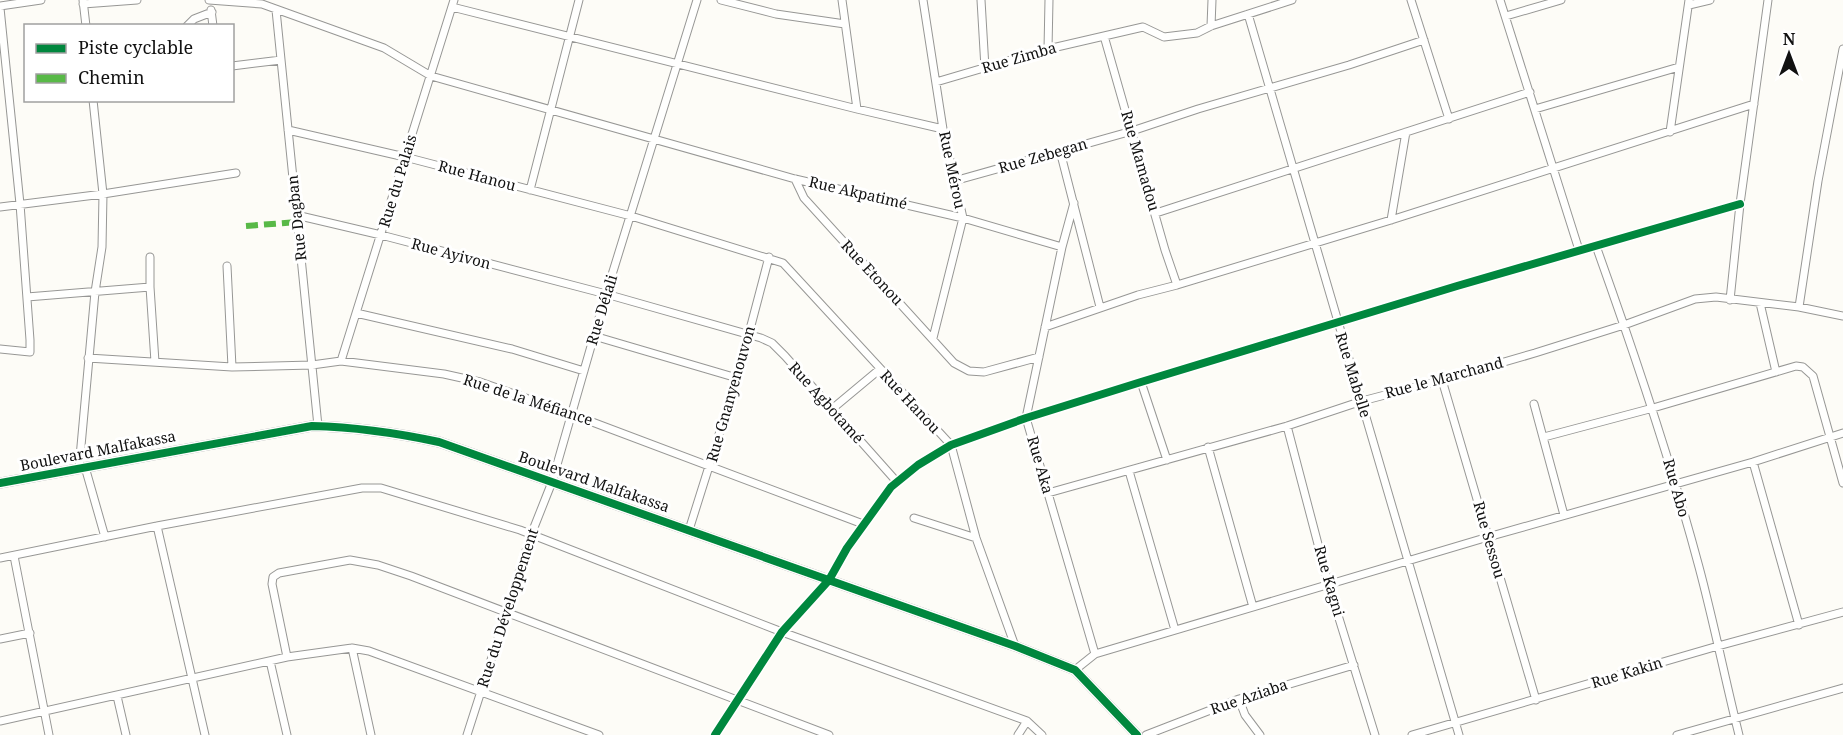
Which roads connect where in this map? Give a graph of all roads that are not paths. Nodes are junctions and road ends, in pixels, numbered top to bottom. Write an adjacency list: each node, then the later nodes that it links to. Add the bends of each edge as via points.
1 (41, 0): 22 (street)
2 (137, 0): 18 (street)
3 (210, 0): 19 (street, Rue Akpatimé); 24 (street)
4 (579, 0): 32 (street)
5 (697, 0): 38 (street, Rue Délali)
6 (720, 0): 30 (street, via 776,14)
7 (842, 0): 30 (street)
8 (923, 0): 43 (street, Rue Mérou)
9 (981, 0): 41 (street)
10 (1049, 0): 35 (street)
11 (1212, 0): 31 (street)
12 (1290, 0): 25 (street, Rue Zimba)
13 (1411, 0): 34 (street)
14 (1500, 0): 26 (street)
15 (1562, 0): 26 (street)
16 (1710, 0): 20 (street)
17 (1768, 0): 48 (street)
18 (83, 2): 27 (street)
19 (262, 2): 23 (street, Rue Akpatimé)
20 (1689, 3): 40 (street)
21 (453, 4): 32 (street); 42 (street, Rue du Palais)
22 (0, 7): 44 (street)
23 (276, 10): 37 (street, Rue Dagban); 42 (street, Rue Akpatimé, via 384,48)
24 (212, 12): 28 (street); 29 (street)
25 (1248, 14): 31 (street, Rue Zimba); 45 (street, Rue Mabelle)
26 (1506, 16): 46 (street)
27 (86, 24)
28 (189, 24)
29 (213, 24)
30 (845, 24): 49 (street)
31 (1211, 26): 33 (street, Rue Zimba, via 1197,33 1164,37 1143,27)
32 (570, 36): 38 (street); 51 (street)
33 (1104, 36): 35 (street, Rue Zimba); 55 (street, Rue Mamadou)
34 (1424, 40): 45 (street, Rue Zebegan); 52 (street)
35 (1048, 49): 41 (street, Rue Zimba)
36 (1843, 50): 92 (street)
37 (281, 60): 39 (street); 54 (street, Rue Dagban)
38 (678, 63): 49 (street); 58 (street, Rue Délali)
39 (234, 66)
40 (1679, 67): 50 (street); 57 (street)
41 (985, 68): 43 (street, Rue Zimba)
42 (431, 76): 51 (street, Rue Akpatimé); 60 (street, Rue du Palais)
43 (936, 82): 53 (street, Rue Mérou)
44 (4, 86): 69 (street)
45 (1270, 89): 55 (street, Rue Zebegan); 61 (street, Rue Mabelle)
46 (1530, 92): 50 (street); 52 (street)
47 (93, 102): 67 (street)
48 (1754, 104): 57 (street); 70 (street)
49 (857, 109): 53 (street)
50 (1535, 109): 62 (street)
51 (550, 110): 58 (street, Rue Akpatimé); 66 (street)
52 (1449, 119): 56 (street)
53 (943, 129): 65 (street, Rue Mérou)
54 (288, 130): 60 (street, Rue Hanou); 73 (street, Rue Dagban)
55 (1132, 131): 59 (street, Rue Zebegan); 72 (street, Rue Mamadou)
56 (1407, 132): 61 (street); 76 (street)
57 (1670, 132): 62 (street)
58 (655, 140): 64 (street, Rue Akpatimé); 74 (street, Rue Délali)
59 (1060, 151): 65 (street, Rue Zebegan); 68 (street)
60 (405, 157): 66 (street, Rue Hanou); 77 (street, Rue du Palais)
61 (1293, 167): 72 (street); 78 (street, Rue Mabelle)
62 (1552, 168): 76 (street); 81 (street)
63 (237, 173): 67 (street)
64 (795, 179): 75 (street, Rue Akpatimé); 101 (street, Rue Etonou, via 804,198)
65 (954, 181): 75 (street, Rue Mérou)
66 (530, 190): 74 (street, Rue Hanou)
67 (103, 194): 69 (street); 87 (street, via 102,247)
68 (1074, 203): 80 (street, Rue Aka); 93 (street)
69 (20, 204): 71 (street); 89 (street)
70 (1740, 204): 79 (street); 90 (street)
71 (0, 207)
72 (1156, 213): 85 (street, Rue Mamadou)
73 (296, 215): 77 (street, Rue Ayivon); 107 (street, Rue Dagban)
74 (631, 216): 83 (street, Rue Hanou); 88 (street, Rue Délali)
75 (963, 218): 80 (street, Rue Akpatimé); 101 (street, Rue Mérou)
76 (1391, 220): 78 (street)
77 (381, 235): 88 (street, Rue Ayivon); 94 (street, Rue du Palais)
78 (1316, 243): 85 (street); 96 (street, Rue Mabelle)
79 (1596, 246): 81 (street); 97 (street, Rue Abo)
80 (1062, 247): 98 (street, Rue Aka)
81 (1579, 250): 96 (street)
82 (150, 257): 86 (street)
83 (769, 257): 99 (street, Rue Gnanyenouvon); 109 (street, Rue Hanou, via 786,265)
84 (226, 266): 108 (street)
85 (1177, 285): 93 (street)
86 (150, 287): 87 (street); 106 (street)
87 (94, 292): 89 (street); 104 (street)
88 (606, 294): 99 (street, Rue Ayivon); 100 (street, Rue Délali)
89 (27, 297): 102 (street, via 30,352)
90 (1730, 300): 91 (street, Rue le Marchand); 97 (street, Rue le Marchand, via 1695,299)
91 (1760, 303): 92 (street, Rue le Marchand); 111 (street)
92 (1799, 307): 95 (street, Rue le Marchand)
93 (1100, 308): 98 (street)
94 (356, 314): 105 (street, Rue du Palais); 110 (street, via 512,349)
95 (1843, 316)
96 (1338, 323): 114 (street); 115 (street, Rue Mabelle)
97 (1624, 325): 113 (street, Rue le Marchand); 117 (street, Rue Abo)
98 (1045, 327): 103 (street, Rue Aka)
99 (749, 334): 112 (street, Rue Gnanyenouvon); 118 (street, Rue Agbotamé, via 772,343)
100 (594, 336): 110 (street, Rue Délali); 112 (street)
101 (933, 338): 103 (street, Rue Etonou, via 954,363 969,371 984,372)
102 (0, 349)
103 (1039, 357): 120 (street, Rue Aka)
104 (88, 358): 106 (street, Rue de la Méfiance); 131 (street)
105 (341, 361): 107 (street, Rue de la Méfiance); 119 (street, Rue de la Méfiance, via 480,382)
106 (155, 362): 108 (street, Rue de la Méfiance)
107 (312, 364): 108 (street, Rue de la Méfiance); 121 (street, Rue Dagban)
108 (232, 367)
109 (880, 369): 118 (street); 126 (street, Rue Hanou)
110 (584, 371): 119 (street, Rue Délali)
111 (1776, 372): 117 (street); 125 (street, via 1796,366 1813,376)
112 (737, 378): 130 (street, Rue Gnanyenouvon)
113 (1442, 380): 115 (street, Rue le Marchand); 146 (street, Rue Sessou)
114 (1141, 382): 120 (street); 128 (street)
115 (1362, 400): 122 (street, Rue le Marchand); 150 (street, Rue Mabelle)
116 (1534, 404): 124 (street)
117 (1653, 408): 124 (street); 137 (street, Rue Abo)
118 (832, 410): 134 (street, Rue Agbotamé)
119 (571, 414): 130 (street, Rue de la Méfiance); 133 (street, Rue Délali)
120 (1026, 418): 126 (street); 138 (street, Rue Aka)
121 (318, 426): 131 (street, Boulevard Malfakassa); 133 (street, Boulevard Malfakassa, via 396,432 439,442)
122 (1287, 426): 127 (street, Rue le Marchand); 152 (street, Rue Kagni)
123 (1843, 434): 125 (street)
124 (1544, 437): 139 (street)
125 (1830, 438): 129 (street); 136 (street)
126 (951, 445): 134 (street); 147 (street)
127 (1208, 447): 128 (street, Rue le Marchand); 153 (street)
128 (1167, 460): 132 (street, Rue le Marchand)
129 (1753, 462): 137 (street); 156 (street)
130 (710, 465): 141 (street, Rue de la Méfiance); 143 (street, Rue Gnanyenouvon)
131 (82, 468): 135 (street, Boulevard Malfakassa); 145 (street)
132 (1129, 471): 138 (street, Rue le Marchand); 157 (street)
133 (552, 482): 143 (street, Boulevard Malfakassa); 144 (street, Rue du Développement)
134 (897, 482): 141 (street)
135 (0, 483)
136 (1843, 483)
137 (1676, 485): 139 (street); 162 (street, Rue Abo)
138 (1048, 493): 164 (street, Rue Aka)
139 (1564, 515): 146 (street)
140 (914, 518): 147 (street)
141 (863, 524): 151 (street)
142 (157, 526): 144 (street, via 362,488 381,488); 145 (street); 169 (street)
143 (689, 530): 151 (street, Boulevard Malfakassa)
144 (531, 535): 154 (street, Rue du Développement); 158 (street)
145 (105, 537): 148 (street)
146 (1488, 537): 150 (street); 174 (street, Rue Sessou)
147 (976, 538): 161 (street)
148 (14, 556): 149 (street); 159 (street)
149 (0, 558)
150 (1409, 562): 152 (street); 180 (street, Rue Mabelle)
151 (829, 580): 158 (street); 161 (street, Boulevard Malfakassa)
152 (1329, 586): 153 (street); 167 (street, Rue Kagni)
153 (1253, 607): 157 (street)
154 (507, 612): 165 (street, via 389,569 350,560 279,573 272,584); 171 (street, Rue du Développement); 175 (street)
155 (1843, 612): 156 (street, Rue Kakin)
156 (1799, 625): 162 (street, Rue Kakin)
157 (1175, 630): 164 (street)
158 (782, 632): 175 (street); 179 (street)
159 (30, 633): 160 (street); 176 (street)
160 (0, 639)
161 (1015, 646): 168 (street, Boulevard Malfakassa)
162 (1718, 646): 174 (street, Rue Kakin); 177 (street, Rue Abo)
163 (352, 648): 165 (street); 171 (street); 185 (street)
164 (1095, 654): 168 (street)
165 (287, 657): 166 (street)
166 (270, 661): 169 (street); 184 (street)
167 (1354, 665): 173 (street, Rue Aziaba); 195 (street, Rue Kagni)
168 (1075, 670): 192 (street, Boulevard Malfakassa)
169 (192, 679): 172 (street); 183 (street)
170 (1843, 688): 177 (street)
171 (482, 691): 186 (street, Rue du Développement); 187 (street)
172 (117, 696): 176 (street); 182 (street)
173 (1239, 699): 193 (street, Rue Aziaba); 194 (street, via 1245,716)
174 (1536, 700): 180 (street, Rue Kakin)
175 (738, 702): 188 (street); 189 (street)
176 (45, 711): 178 (street); 181 (street)
177 (1735, 720): 198 (street); 199 (street, Rue Abo)
178 (0, 721)
179 (1027, 721): 190 (street); 191 (street)
180 (1455, 723): 196 (street, Rue Kakin); 197 (street, Rue Mabelle)
181 (49, 735)
182 (126, 735)
183 (205, 735)
184 (287, 735)
185 (371, 735)
186 (467, 735)
187 (599, 735)
188 (715, 735)
189 (829, 735)
190 (1018, 735)
191 (1042, 735)
192 (1137, 735)
193 (1146, 735)
194 (1260, 735)
195 (1376, 735)
196 (1412, 735)
197 (1459, 735)
198 (1677, 735)
199 (1739, 735)

